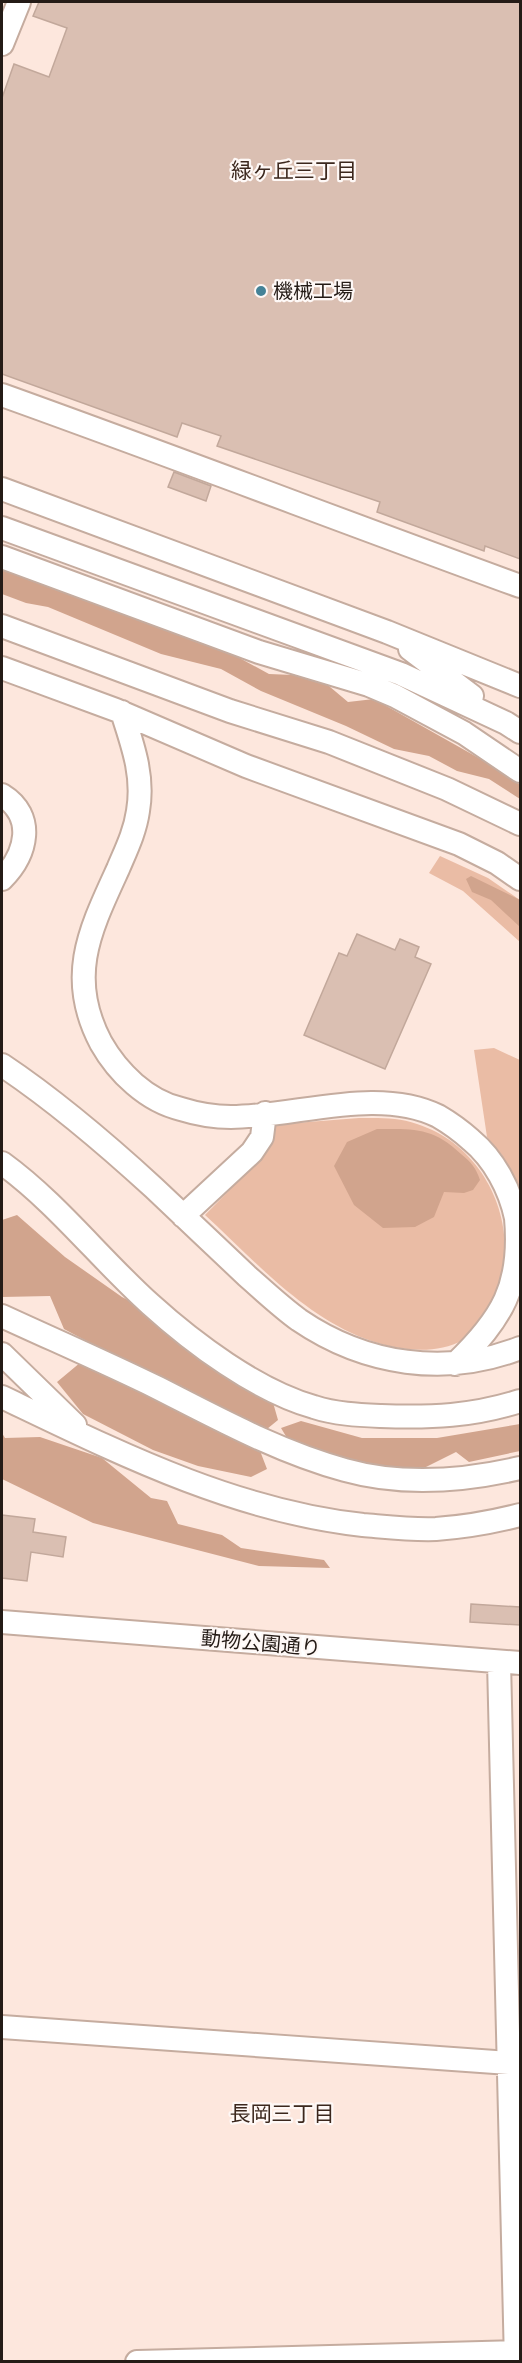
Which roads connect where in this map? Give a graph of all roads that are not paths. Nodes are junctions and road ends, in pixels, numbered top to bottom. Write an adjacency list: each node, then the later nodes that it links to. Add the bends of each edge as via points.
1 (19, 2): 2 (street)
2 (2, 44)
3 (2, 395): 7 (street)
4 (2, 489): 9 (street)
5 (2, 528): 13 (street, via 401,674)
6 (2, 557): 14 (street, via 258,652 378,689 464,733)
7 (520, 586)
8 (2, 626): 16 (street, via 230,711 329,742 447,789)
9 (387, 632): 11 (street); 13 (street)
10 (2, 668): 12 (street)
11 (520, 686)
12 (122, 712): 18 (street, via 246,766 459,844); 20 (street, via 139,770 138,812 131,839 87,944 84,992 91,1020 118,1067 159,1102 207,1115)
13 (513, 727)
14 (520, 771)
15 (2, 795): 17 (street, via 15,806 25,826 22,847)
16 (520, 824)
17 (2, 879)
18 (520, 879)
19 (2, 1065): 22 (street, via 109,1147)
20 (266, 1113): 22 (street, via 257,1146); 26 (street, via 356,1105 413,1108 437,1116 479,1146 504,1183 514,1209 520,1238 519,1260 503,1309 487,1333)
21 (2, 1163): 28 (street, via 56,1209 177,1328 281,1394 314,1407 351,1414 420,1418 461,1416)
22 (183, 1216): 26 (street, via 267,1294 324,1335 375,1356)
23 (2, 1316): 30 (street, via 257,1437 347,1471 438,1480)
24 (520, 1348): 26 (street)
25 (2, 1354): 29 (street)
26 (455, 1364)
27 (2, 1397): 29 (street)
28 (520, 1401)
29 (89, 1439): 31 (street, via 193,1483 286,1513 330,1521 434,1529)
30 (520, 1468)
31 (520, 1515)
32 (2, 1622): 33 (street, 動物公園通り)
33 (510, 1663): 35 (street)
34 (2, 2026): 35 (street)
35 (509, 2063): 36 (street)
36 (517, 2355): 37 (street)
37 (329, 2359): 38 (street)
38 (137, 2361)

